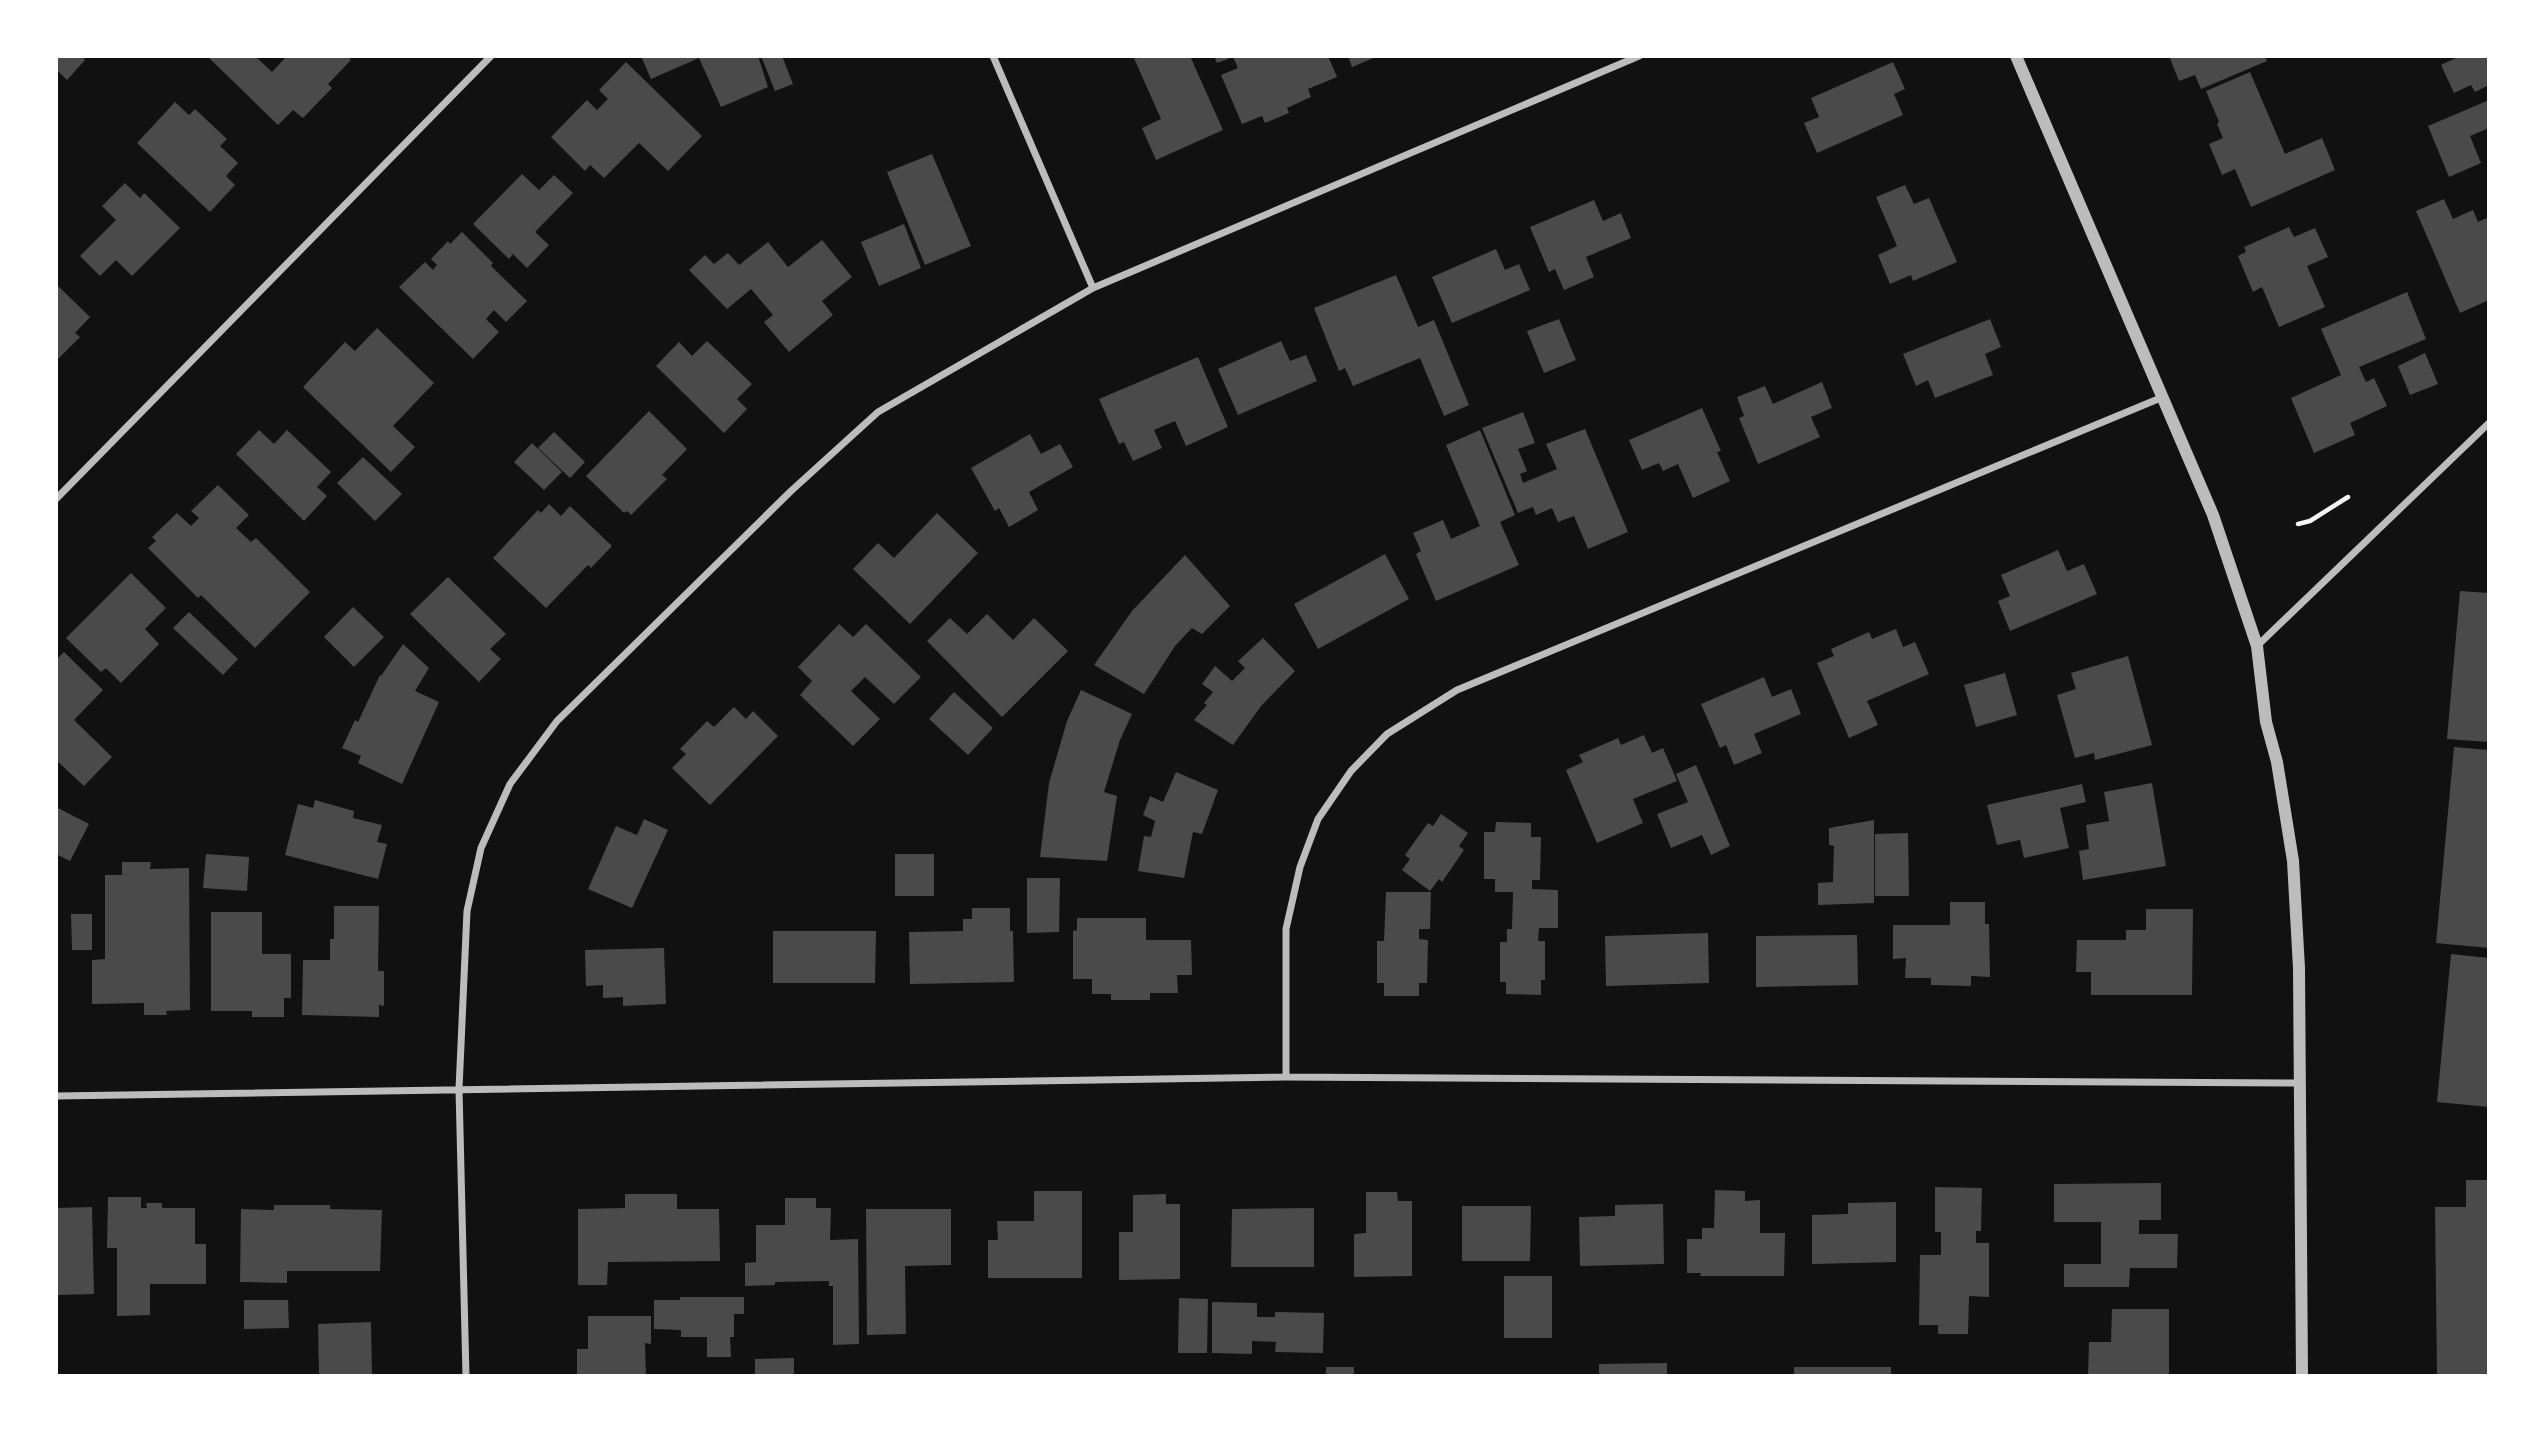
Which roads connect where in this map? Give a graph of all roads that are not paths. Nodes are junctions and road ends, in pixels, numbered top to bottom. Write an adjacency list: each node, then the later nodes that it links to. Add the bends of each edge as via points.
1 (491, 56): 8 (street)
2 (993, 56): 5 (street)
3 (1639, 56): 5 (street)
4 (2016, 56): 6 (street)
5 (1093, 288): 12 (street, via 878,412 557,721 510,784 481,848 467,911)
6 (2162, 397): 9 (street, via 2213,515); 10 (street, via 1457,690 1387,734 1351,771 1318,818 1300,867 1286,929)
7 (2489, 424): 9 (street)
8 (56, 499)
9 (2257, 646): 11 (street, via 2292,861 2299,968)
10 (1286, 1077): 11 (street); 12 (street)
11 (2299, 1083): 15 (street)
12 (459, 1089): 13 (street); 14 (street)
13 (56, 1096)
14 (466, 1376)
15 (2302, 1376)

